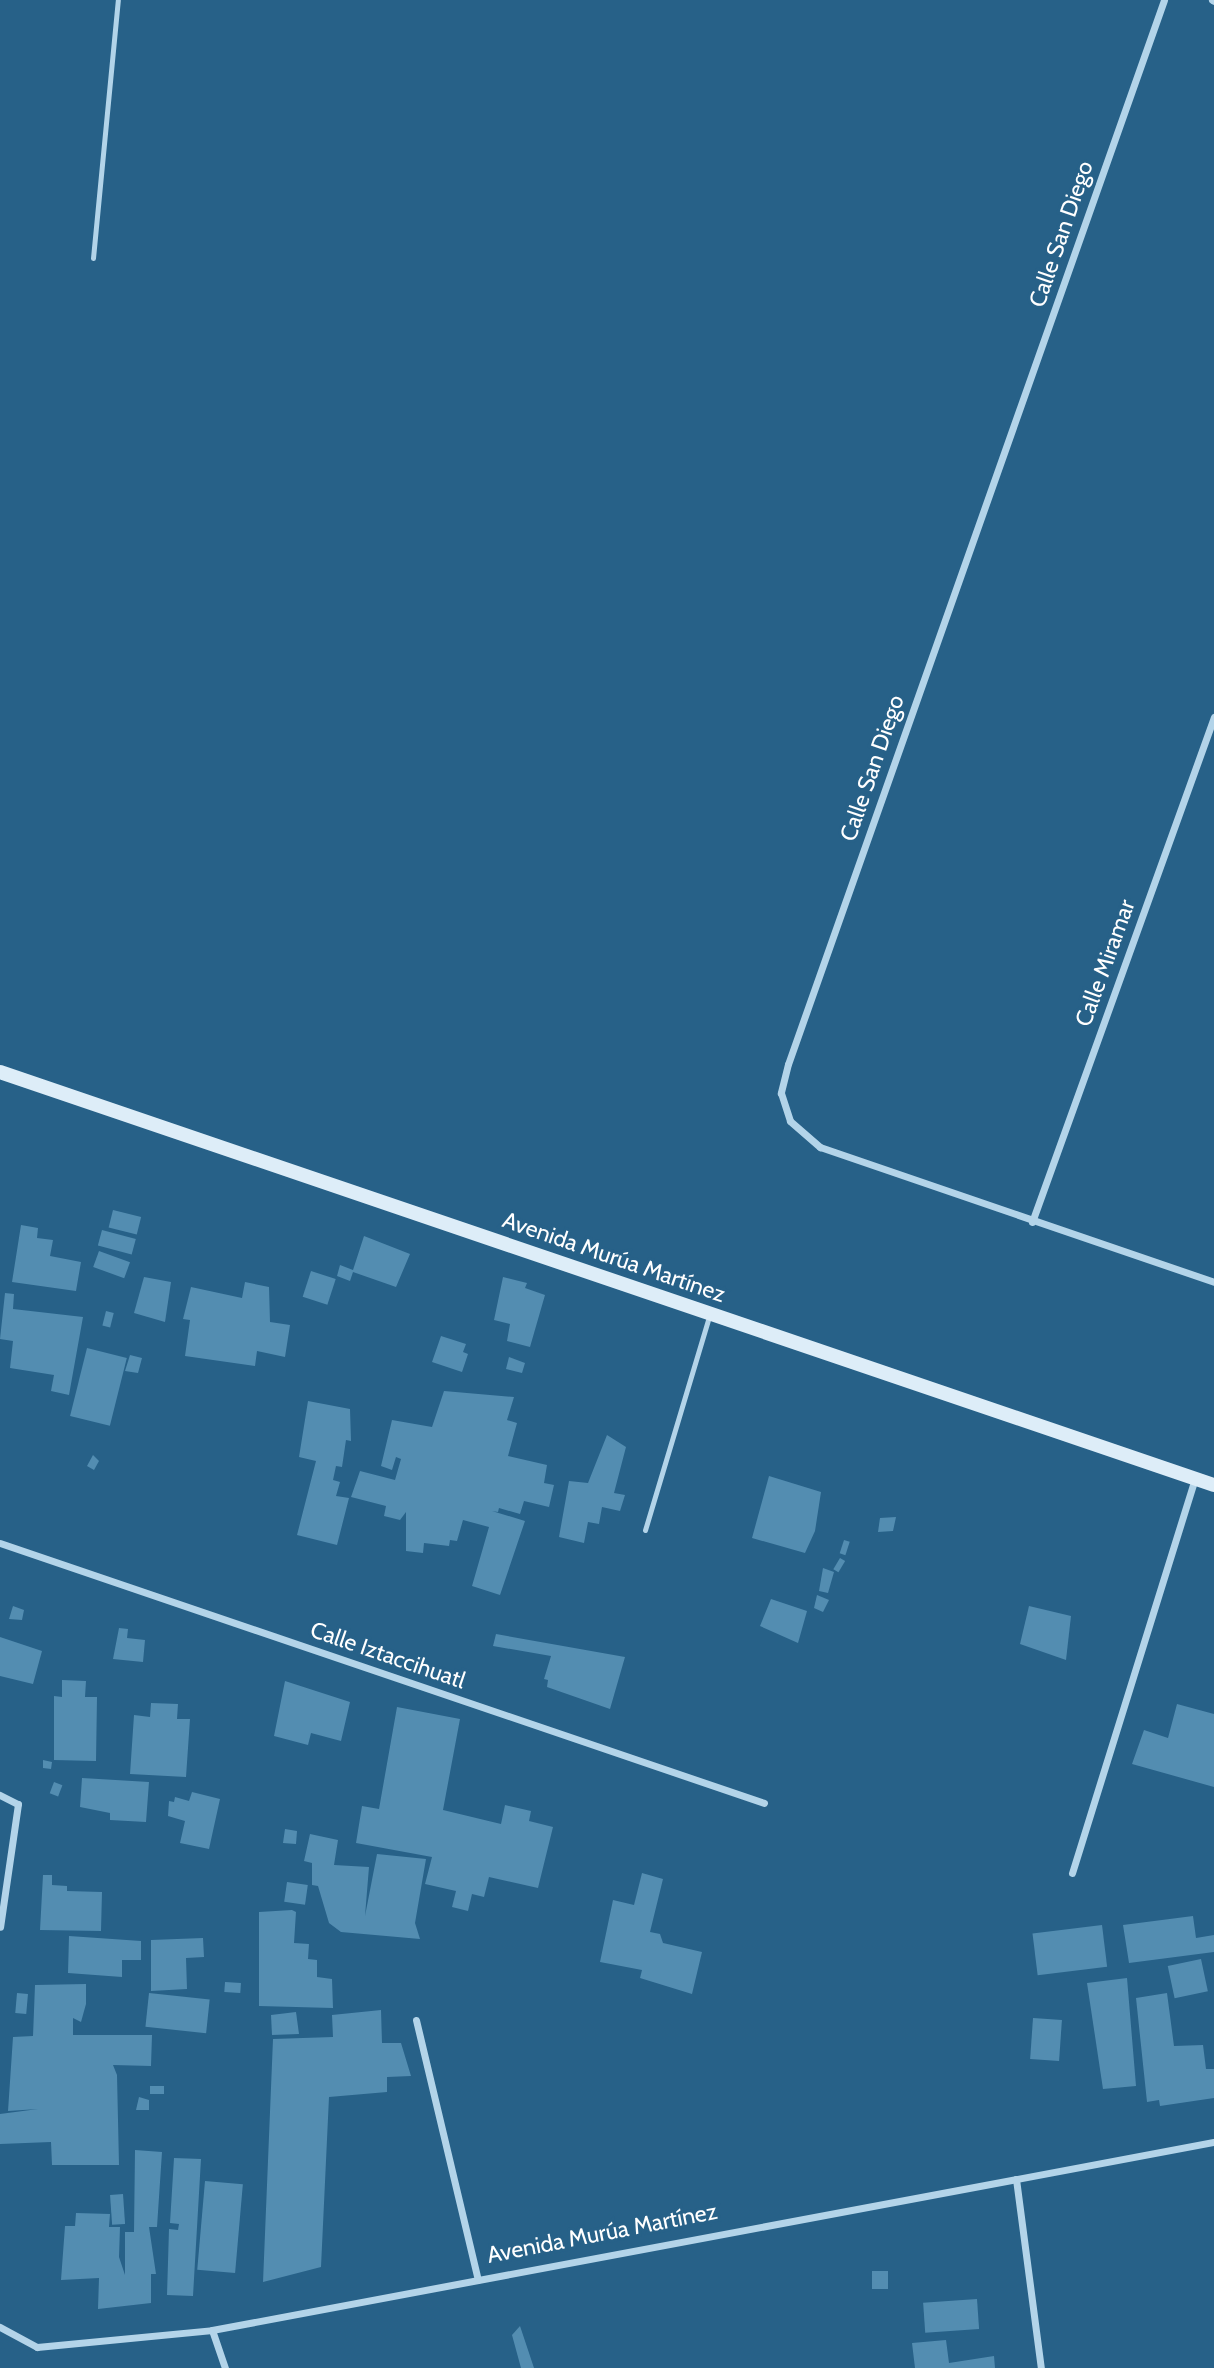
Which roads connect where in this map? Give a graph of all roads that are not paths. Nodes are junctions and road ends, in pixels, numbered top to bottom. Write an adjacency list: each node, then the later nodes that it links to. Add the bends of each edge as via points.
1 (118, 0): 3 (lane)
2 (1164, 0): 6 (street, Calle San Diego, via 781,1093 790,1121 820,1147)
3 (93, 258)
4 (1214, 717): 6 (street, Calle Miramar)
5 (0, 1072): 8 (street, Avenida Murúa Martínez)
6 (1032, 1222): 7 (street, Calle San Diego)
7 (1214, 1282)
8 (710, 1313): 9 (street, Avenida Murúa Martínez); 11 (lane)
9 (1195, 1479): 10 (street, Avenida Murúa Martínez); 15 (street)
10 (1214, 1485)
11 (645, 1530)
12 (0, 1543): 14 (street, Calle Iztaccihuatl)
13 (0, 1795): 16 (street, via 18,1804)
14 (764, 1803)
15 (1072, 1873)
16 (0, 1927)
17 (416, 2020): 20 (street)
18 (1214, 2142): 19 (street, Avenida Murúa Martínez)
19 (1016, 2179): 20 (street, Avenida Murúa Martínez); 24 (street)
20 (478, 2280): 22 (street, Avenida Murúa Martínez)
21 (0, 2327): 22 (street, Avenida Murúa Martínez, via 37,2347)
22 (212, 2330): 23 (street)
23 (225, 2368)
24 (1041, 2368)

